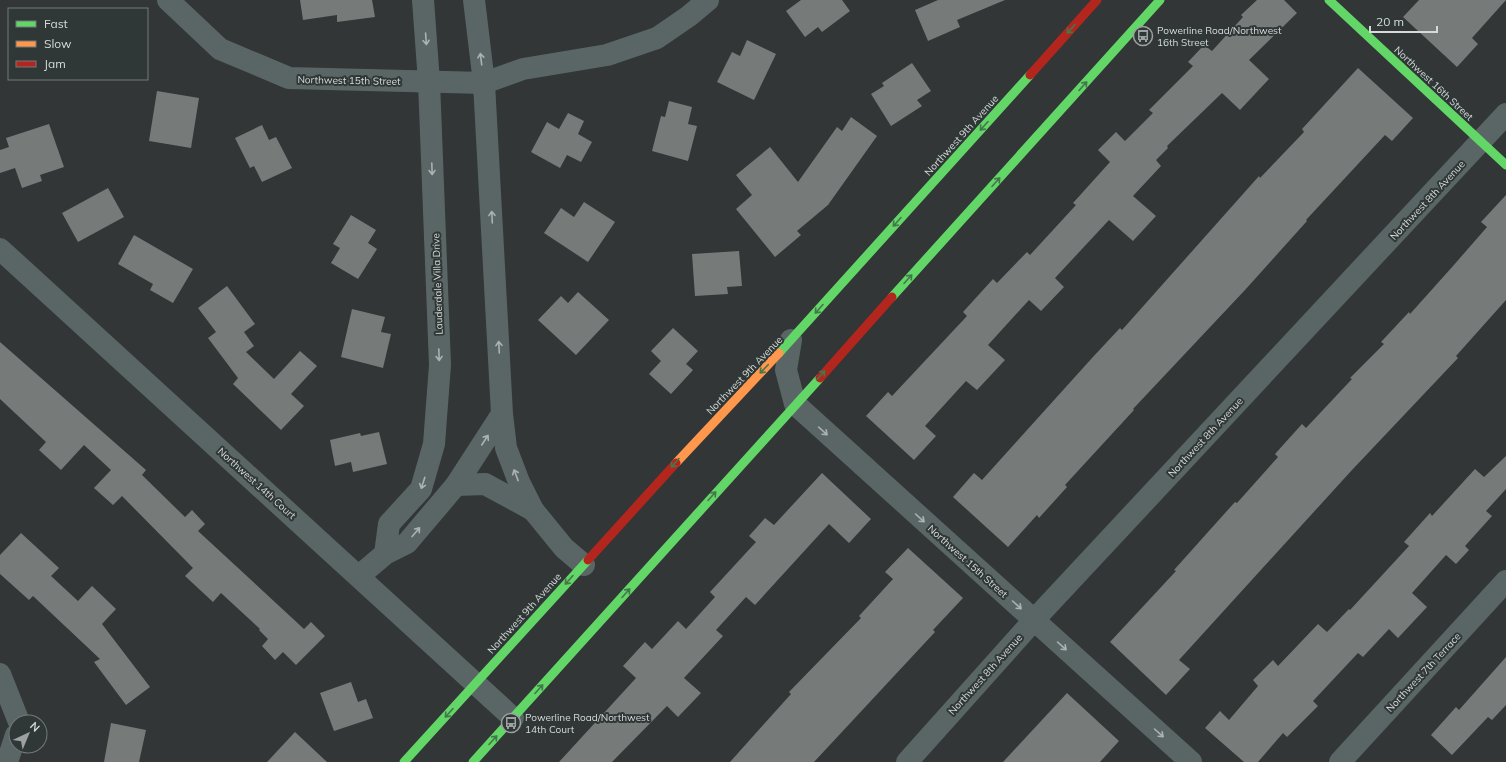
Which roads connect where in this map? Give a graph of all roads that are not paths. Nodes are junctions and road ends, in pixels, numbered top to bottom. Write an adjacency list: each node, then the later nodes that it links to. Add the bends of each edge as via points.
1 (168, 0): 8 (street, Northwest 15th Street, via 220,49 289,78)
2 (424, 0): 8 (street, Lauderdale Villa Drive, one-way to 8)
3 (474, 0): 9 (street, one-way to 3)
4 (708, 0): 9 (street, via 657,38 608,55 523,69)
5 (1097, 0): 14 (main road, Northwest 9th Avenue, one-way to 14)
6 (1160, 0): 15 (main road, one-way to 6)
7 (1329, 0): 11 (main road, Northwest 16th Street)
8 (429, 82): 9 (street, Northwest 15th Street); 19 (street, Lauderdale Villa Drive, one-way to 19, via 440,365 434,444 421,489 388,524)
9 (484, 83): 16 (street, one-way to 9)
10 (1506, 114): 11 (street, Northwest 8th Avenue)
11 (1481, 142): 12 (main road, Northwest 16th Street); 23 (street, Northwest 8th Avenue)
12 (1506, 165)
13 (0, 249): 21 (street, Northwest 14th Court)
14 (791, 340): 15 (street, via 786,370); 20 (main road, Northwest 9th Avenue, one-way to 20)
15 (795, 404): 23 (street, Northwest 15th Street, one-way to 23); 27 (main road, one-way to 15)
16 (502, 414): 17 (street, one-way to 16); 18 (street, one-way to 16, via 506,448)
17 (456, 485): 18 (street, via 485,484); 19 (street, one-way to 17, via 407,543)
18 (533, 510): 20 (street, via 564,548)
19 (385, 554): 21 (street)
20 (584, 565): 25 (main road, Northwest 9th Avenue, one-way to 25)
21 (359, 576): 25 (street, Northwest 14th Court)
22 (1506, 581): 32 (street, Northwest 7th Terrace)
23 (1034, 620): 30 (street, Northwest 8th Avenue); 31 (street, Northwest 15th Street, one-way to 31)
24 (0, 674): 26 (street)
25 (475, 684): 27 (street, Northwest 14th Court); 28 (main road, Northwest 9th Avenue, one-way to 28)
26 (16, 714)
27 (513, 718): 29 (main road, one-way to 27)
28 (404, 762)
29 (473, 762)
30 (907, 762)
31 (1191, 762)
32 (1340, 762)

